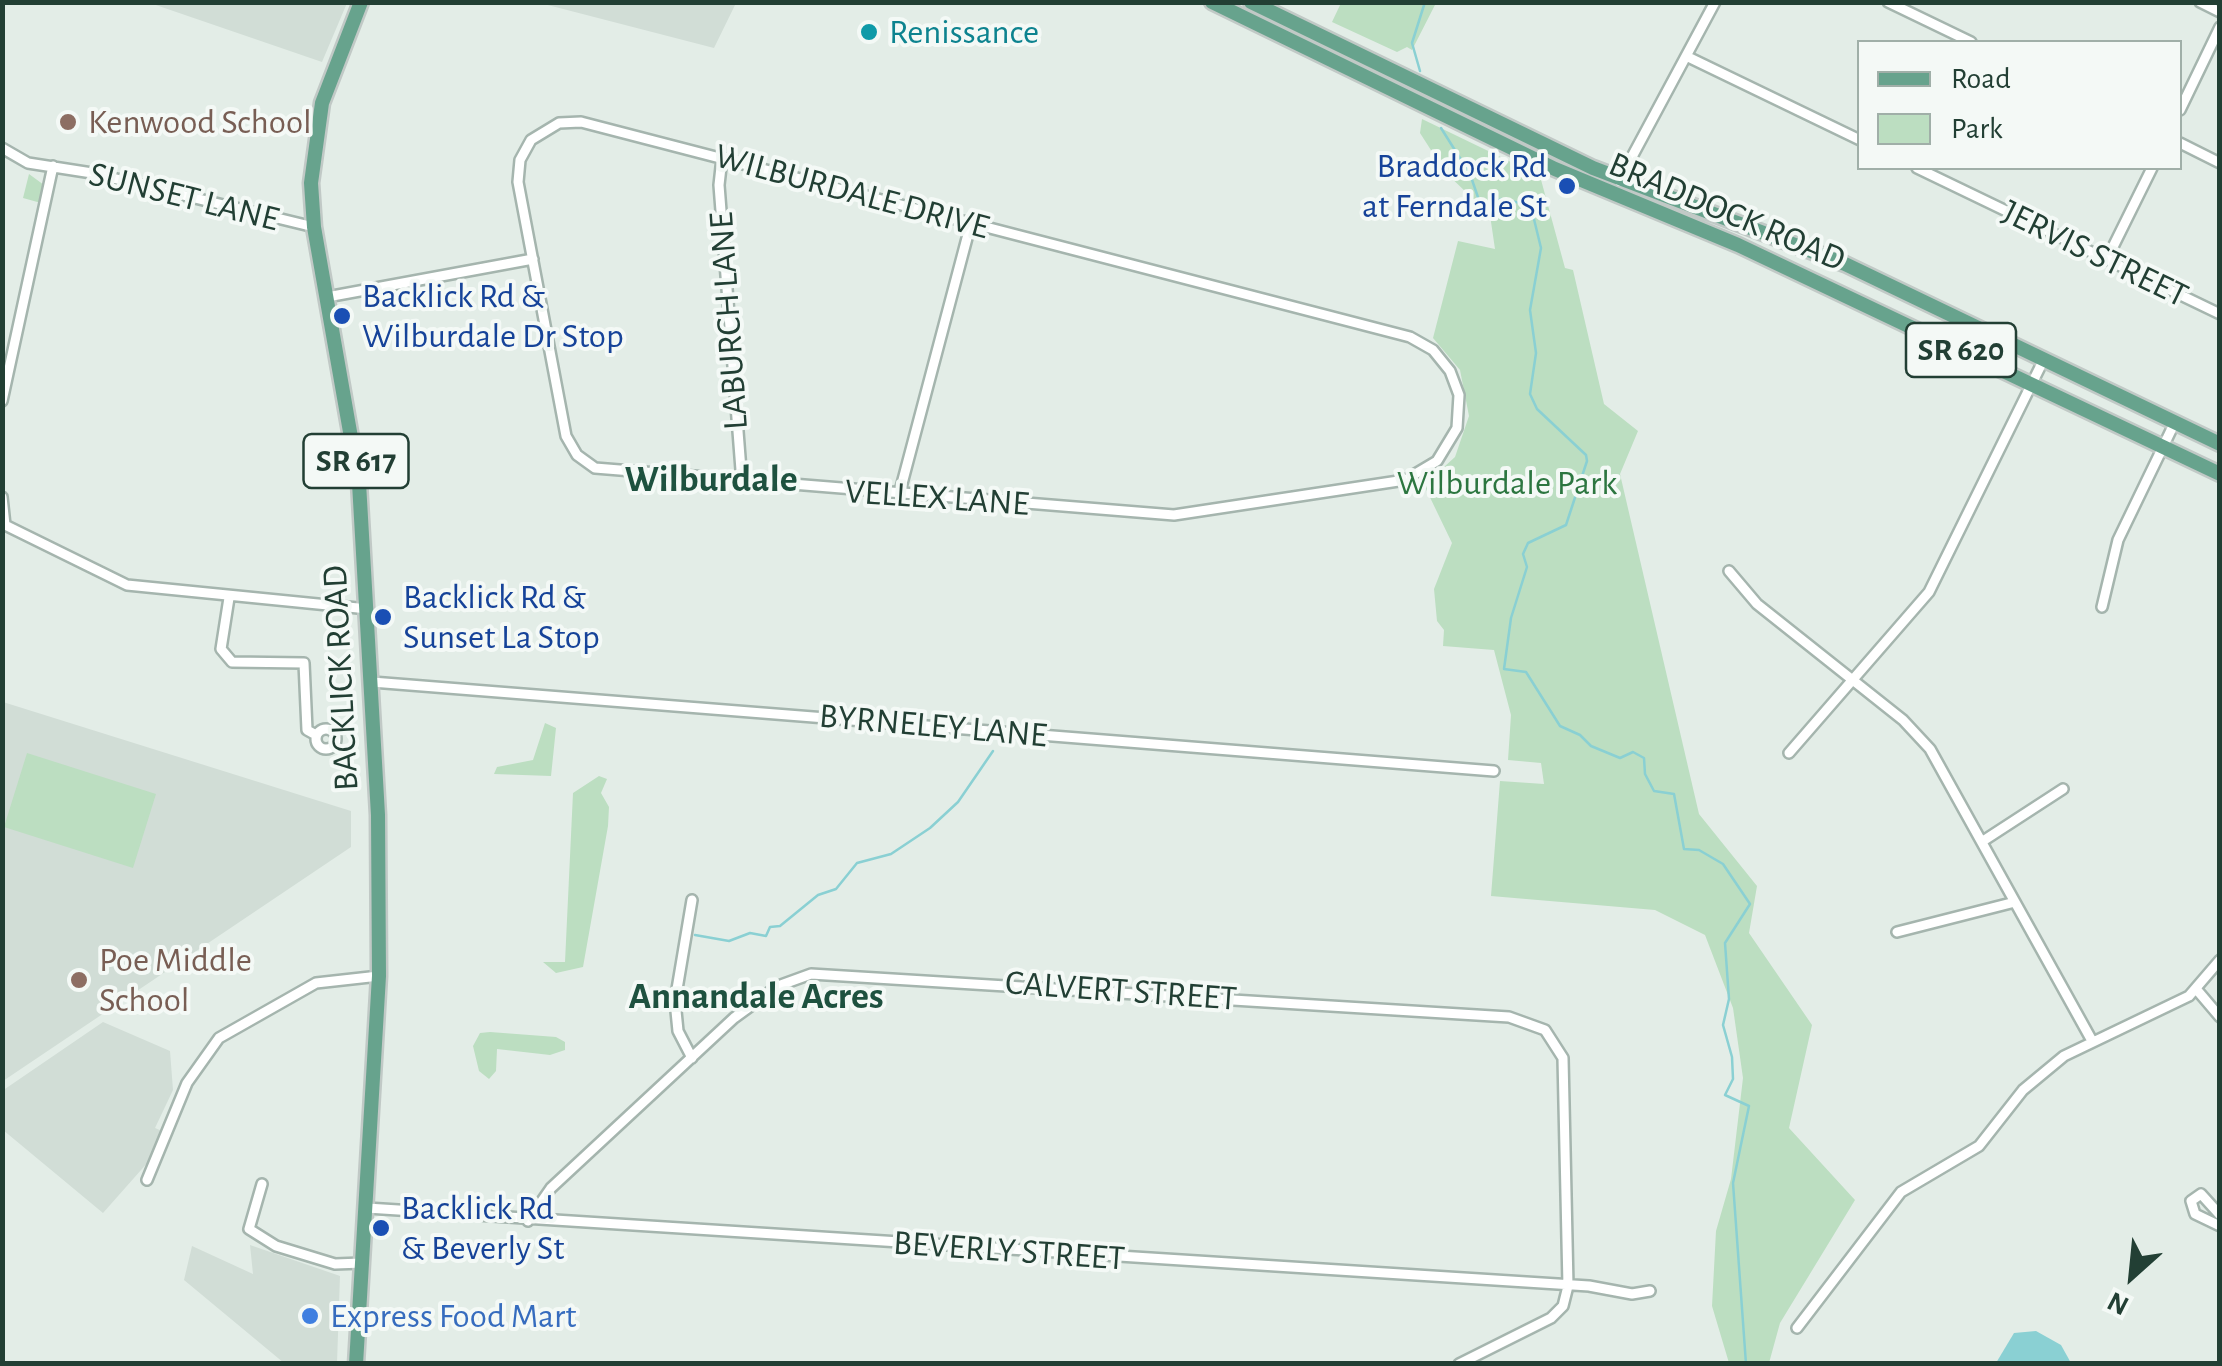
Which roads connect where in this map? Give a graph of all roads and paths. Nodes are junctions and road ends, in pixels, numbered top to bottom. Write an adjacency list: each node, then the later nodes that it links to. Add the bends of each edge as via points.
1 (360, 2): 23 (main road, BACKLICK ROAD / SR 617, via 315,134)
2 (1212, 2): 21 (main road, BRADDOCK ROAD / SR 620)
3 (1251, 2): 20 (main road, BRADDOCK ROAD / SR 620)
4 (1714, 2): 10 (street)
5 (1888, 2): 9 (street)
6 (2200, 2): 7 (street)
7 (2220, 12)
8 (2220, 27): 11 (street)
9 (1966, 40)
10 (1686, 56): 12 (street); 20 (street)
11 (2182, 106)
12 (1857, 139)
13 (2182, 144): 16 (street)
14 (2, 148): 17 (street, via 19,160)
15 (722, 158): 22 (street, WILBURDALE DRIVE); 24 (street, WILBURDALE DRIVE, via 581,122 549,126 525,150 518,171); 36 (street, LABURCH LANE)
16 (2220, 162)
17 (54, 166): 23 (street, SUNSET LANE); 30 (street, SUNSET LANE)
18 (1921, 170): 25 (street, JERVIS STREET)
19 (2151, 170): 25 (street)
20 (1620, 179): 21 (street); 28 (main road, BRADDOCK ROAD / SR 620, via 1787,239)
21 (1611, 195): 29 (main road, BRADDOCK ROAD / SR 620, via 1738,246)
22 (970, 223): 31 (street, WILBURDALE DRIVE, via 1410,337 1447,366); 37 (street)
23 (314, 227): 26 (main road, BACKLICK ROAD / SR 617)
24 (532, 258): 26 (street); 36 (street, VELLEX LANE, via 563,424 577,455 609,472)
25 (2107, 259): 27 (street, JERVIS STREET)
26 (327, 297): 44 (main road, BACKLICK ROAD / SR 617, via 359,483)
27 (2220, 314)
28 (2044, 359): 29 (street); 32 (main road, BRADDOCK ROAD / SR 620)
29 (2032, 384): 34 (main road, BRADDOCK ROAD / SR 620); 46 (street, via 1943,570)
30 (2, 401)
31 (1460, 408): 37 (street, VELLEX LANE, via 1452,440 1426,470 1405,480 1312,495 1144,515)
32 (2174, 422): 33 (main road, BRADDOCK ROAD / SR 620); 34 (street)
33 (2220, 444)
34 (2162, 447): 35 (main road, BRADDOCK ROAD / SR 620); 43 (street, via 2118,540)
35 (2220, 474)
36 (742, 483): 37 (street, VELLEX LANE)
37 (899, 495)
38 (2, 497): 39 (street)
39 (5, 524): 40 (street); 42 (street, via 128,584)
40 (2, 539)
41 (1729, 571): 46 (street, via 1757,604)
42 (229, 598): 44 (street); 47 (street, via 221,649 232,662 304,663 307,730)
43 (2102, 607)
44 (368, 608): 45 (main road, BACKLICK ROAD / SR 617)
45 (372, 682): 49 (street, BYRNELEY LANE); 56 (main road, BACKLICK ROAD / SR 617)
46 (1853, 683): 48 (street); 51 (street, via 1930,749)
47 (316, 735)
48 (1789, 753)
49 (1494, 772)
50 (2063, 789): 51 (street)
51 (1983, 840): 53 (street)
52 (692, 900): 60 (street, via 675,1000 678,1031)
53 (2015, 902): 54 (street); 59 (street)
54 (1897, 932)
55 (2220, 960): 57 (street)
56 (379, 976): 61 (street, via 316,983 219,1038 187,1083); 63 (main road, BACKLICK ROAD / SR 617)
57 (2198, 990): 58 (street); 59 (street)
58 (2220, 1017)
59 (2091, 1040): 70 (street, via 2035,1078 1966,1156 1901,1192)
60 (692, 1058): 65 (street, CALVERT STREET, via 551,1188); 68 (street, CALVERT STREET, via 762,995 794,979 828,973 1526,1021 1553,1038 1565,1068)
61 (147, 1180)
62 (262, 1184): 67 (street, via 249,1230 334,1264)
63 (367, 1208): 65 (street, BEVERLY STREET); 67 (main road, BACKLICK ROAD / SR 617)
64 (2220, 1216): 66 (street, via 2200,1194 2191,1200 2195,1214)
65 (528, 1221): 68 (street, BEVERLY STREET)
66 (2220, 1226)
67 (362, 1263): 71 (main road, BACKLICK ROAD / SR 617)
68 (1568, 1286): 69 (street, BEVERLY STREET); 72 (street, via 1552,1318)
69 (1650, 1291)
70 (1797, 1328)
71 (356, 1364)
72 (1459, 1364)

